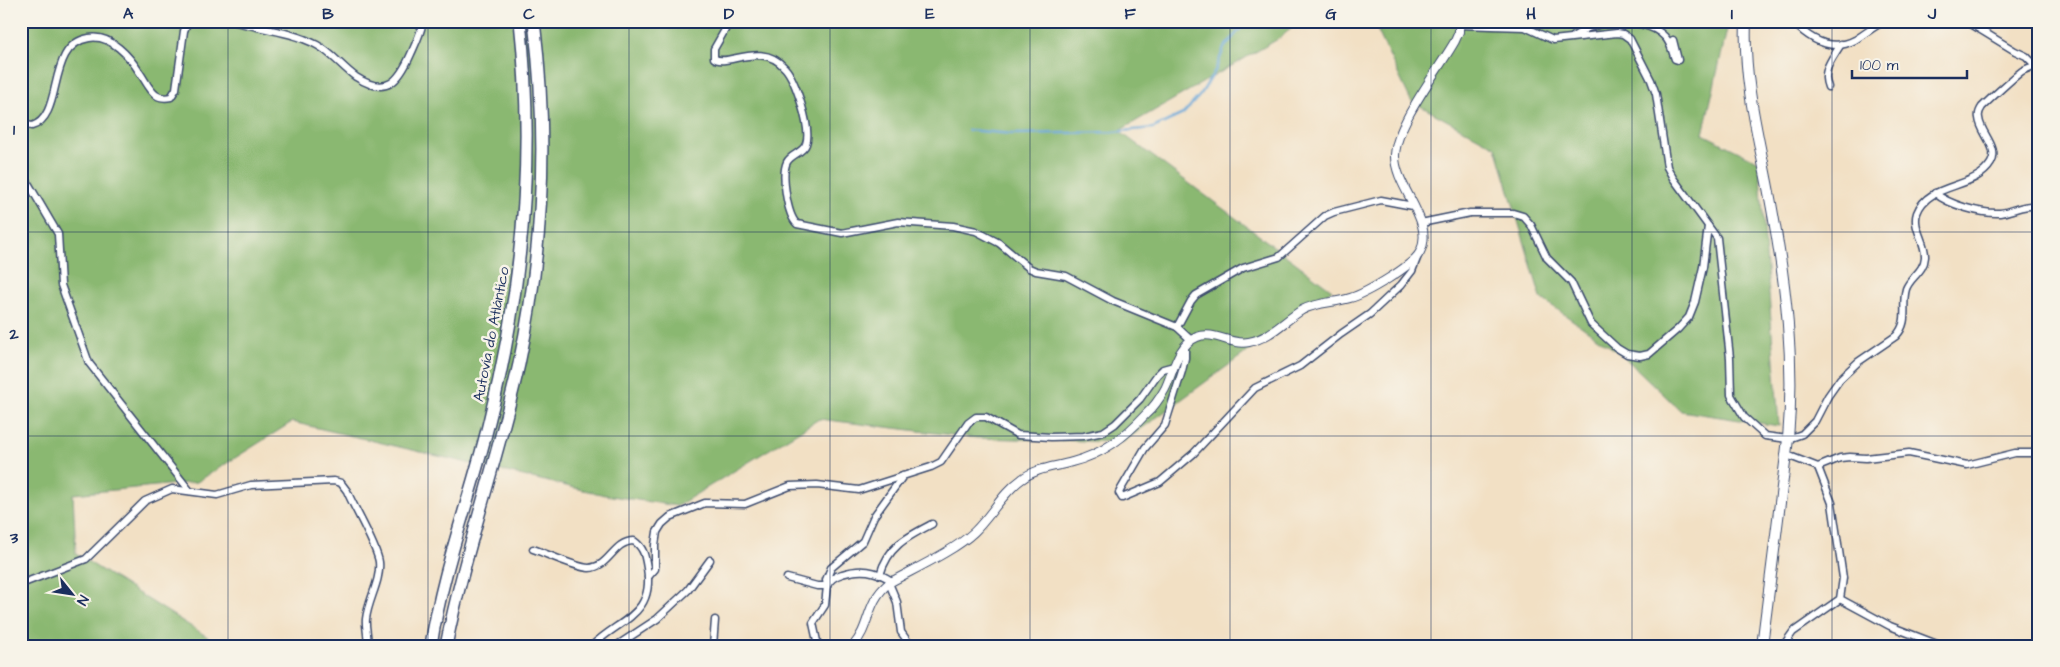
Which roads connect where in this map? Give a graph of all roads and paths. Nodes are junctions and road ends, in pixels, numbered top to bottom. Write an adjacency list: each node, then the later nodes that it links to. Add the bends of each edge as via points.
1 (188, 21): 18 (street, via 176,89 171,97 156,95 118,48 106,40 89,38 73,46 63,58 42,120 32,126)
2 (232, 21): 3 (street, via 310,41 358,78 386,84 400,76)
3 (423, 21)
4 (520, 21): 49 (highway, Autovía do Atlántico, via 526,78 527,146 518,280 499,384 447,571)
5 (534, 21): 50 (highway, Autovía do Atlántico, via 542,155 534,276 519,364 462,571)
6 (730, 21): 27 (street, via 714,49 714,58 719,61 752,54 773,59 786,68 799,97 807,143 789,159 786,167 788,208 797,224 842,233 898,222 966,228 999,243 1029,268 1066,276 1113,301)
7 (1612, 21): 13 (street); 14 (street, via 1657,30 1665,36 1678,60)
8 (1746, 21): 31 (main road, via 1747,78 1772,207 1790,330)
9 (1792, 21): 15 (street, via 1815,41)
10 (1885, 21): 15 (street)
11 (1966, 21): 16 (street, via 2026,56)
12 (1459, 23): 13 (street, via 1525,27 1553,40); 22 (street, via 1460,32 1455,42 1399,136 1396,167)
13 (1572, 37): 25 (street, via 1617,33 1630,39 1652,80 1667,167)
14 (1673, 40)
15 (1841, 44): 17 (street, via 1827,68)
16 (2037, 67): 20 (street, via 2023,71 1981,108 1979,118 1983,134 1992,147 1991,163 1976,177)
17 (1828, 87)
18 (21, 124)
19 (21, 171): 36 (street, via 58,234 61,285 89,363)
20 (1936, 194): 23 (street, via 1942,199 1986,212); 31 (street, via 1917,212 1916,224 1925,256 1920,271 1907,287 1901,331 1846,373 1834,386 1810,428)
21 (2039, 198): 23 (street)
22 (1413, 206): 24 (street); 27 (street, via 1381,200 1325,216 1278,257 1244,268 1196,295)
23 (2037, 207)
24 (1421, 224): 25 (street, via 1470,213 1523,216 1547,258 1571,282 1591,324 1626,354 1640,356 1649,354 1688,317 1701,276); 26 (street, via 1423,239)
25 (1708, 226): 31 (street, via 1717,238 1731,395 1744,417 1765,436)
26 (1418, 256): 28 (street, via 1370,290 1348,299 1310,307 1258,340 1238,343 1204,335); 29 (street, via 1401,285 1370,314 1300,366 1255,388 1193,454 1160,482 1122,498 1120,488 1148,444 1165,425 1182,371)
27 (1177, 327): 28 (street)
28 (1191, 340): 29 (street)
29 (1185, 347): 30 (street)
30 (1174, 366): 35 (street, via 1163,369 1140,399 1103,432 1051,437 1018,434 986,417 976,417 968,423 941,462); 43 (street, via 1158,400 1120,440 1090,457 1022,478 972,534)
31 (1788, 438): 33 (main road)
32 (2039, 453): 34 (street, via 2016,453 1967,464 1909,453 1840,458)
33 (1787, 455): 34 (street); 58 (main road)
34 (1818, 467): 46 (street, via 1832,503 1843,578)
35 (903, 476): 41 (street, via 859,490 817,485 790,486 745,504 705,503 670,517 662,524 657,532 655,569); 45 (street, via 874,516 863,540 831,568)
36 (190, 491): 44 (street, via 172,489 145,502 86,559); 48 (street, via 217,495 251,485 341,483 379,562 366,620)
37 (932, 524): 40 (street, via 890,552)
38 (532, 549): 41 (street, via 586,568 602,565 622,543 634,541 644,552)
39 (710, 560): 52 (street, via 688,590 658,619)
40 (880, 575): 43 (street); 45 (street, via 858,570 832,578)
41 (648, 577): 51 (street, via 647,594 640,608)
42 (787, 578): 45 (street)
43 (890, 582): 56 (street, via 876,595); 57 (street, via 901,632)
44 (21, 584)
45 (827, 586): 55 (street, via 825,605 813,623)
46 (1840, 600): 59 (street, via 1793,632); 60 (street, via 1890,626)
47 (715, 620): 53 (street)
48 (367, 646)
49 (431, 646)
50 (446, 646)
51 (592, 646)
52 (616, 646)
53 (713, 646)
54 (791, 646): 55 (street)
55 (812, 646)
56 (853, 646)
57 (911, 646)
58 (1762, 646)
59 (1783, 646)
60 (1942, 646)

